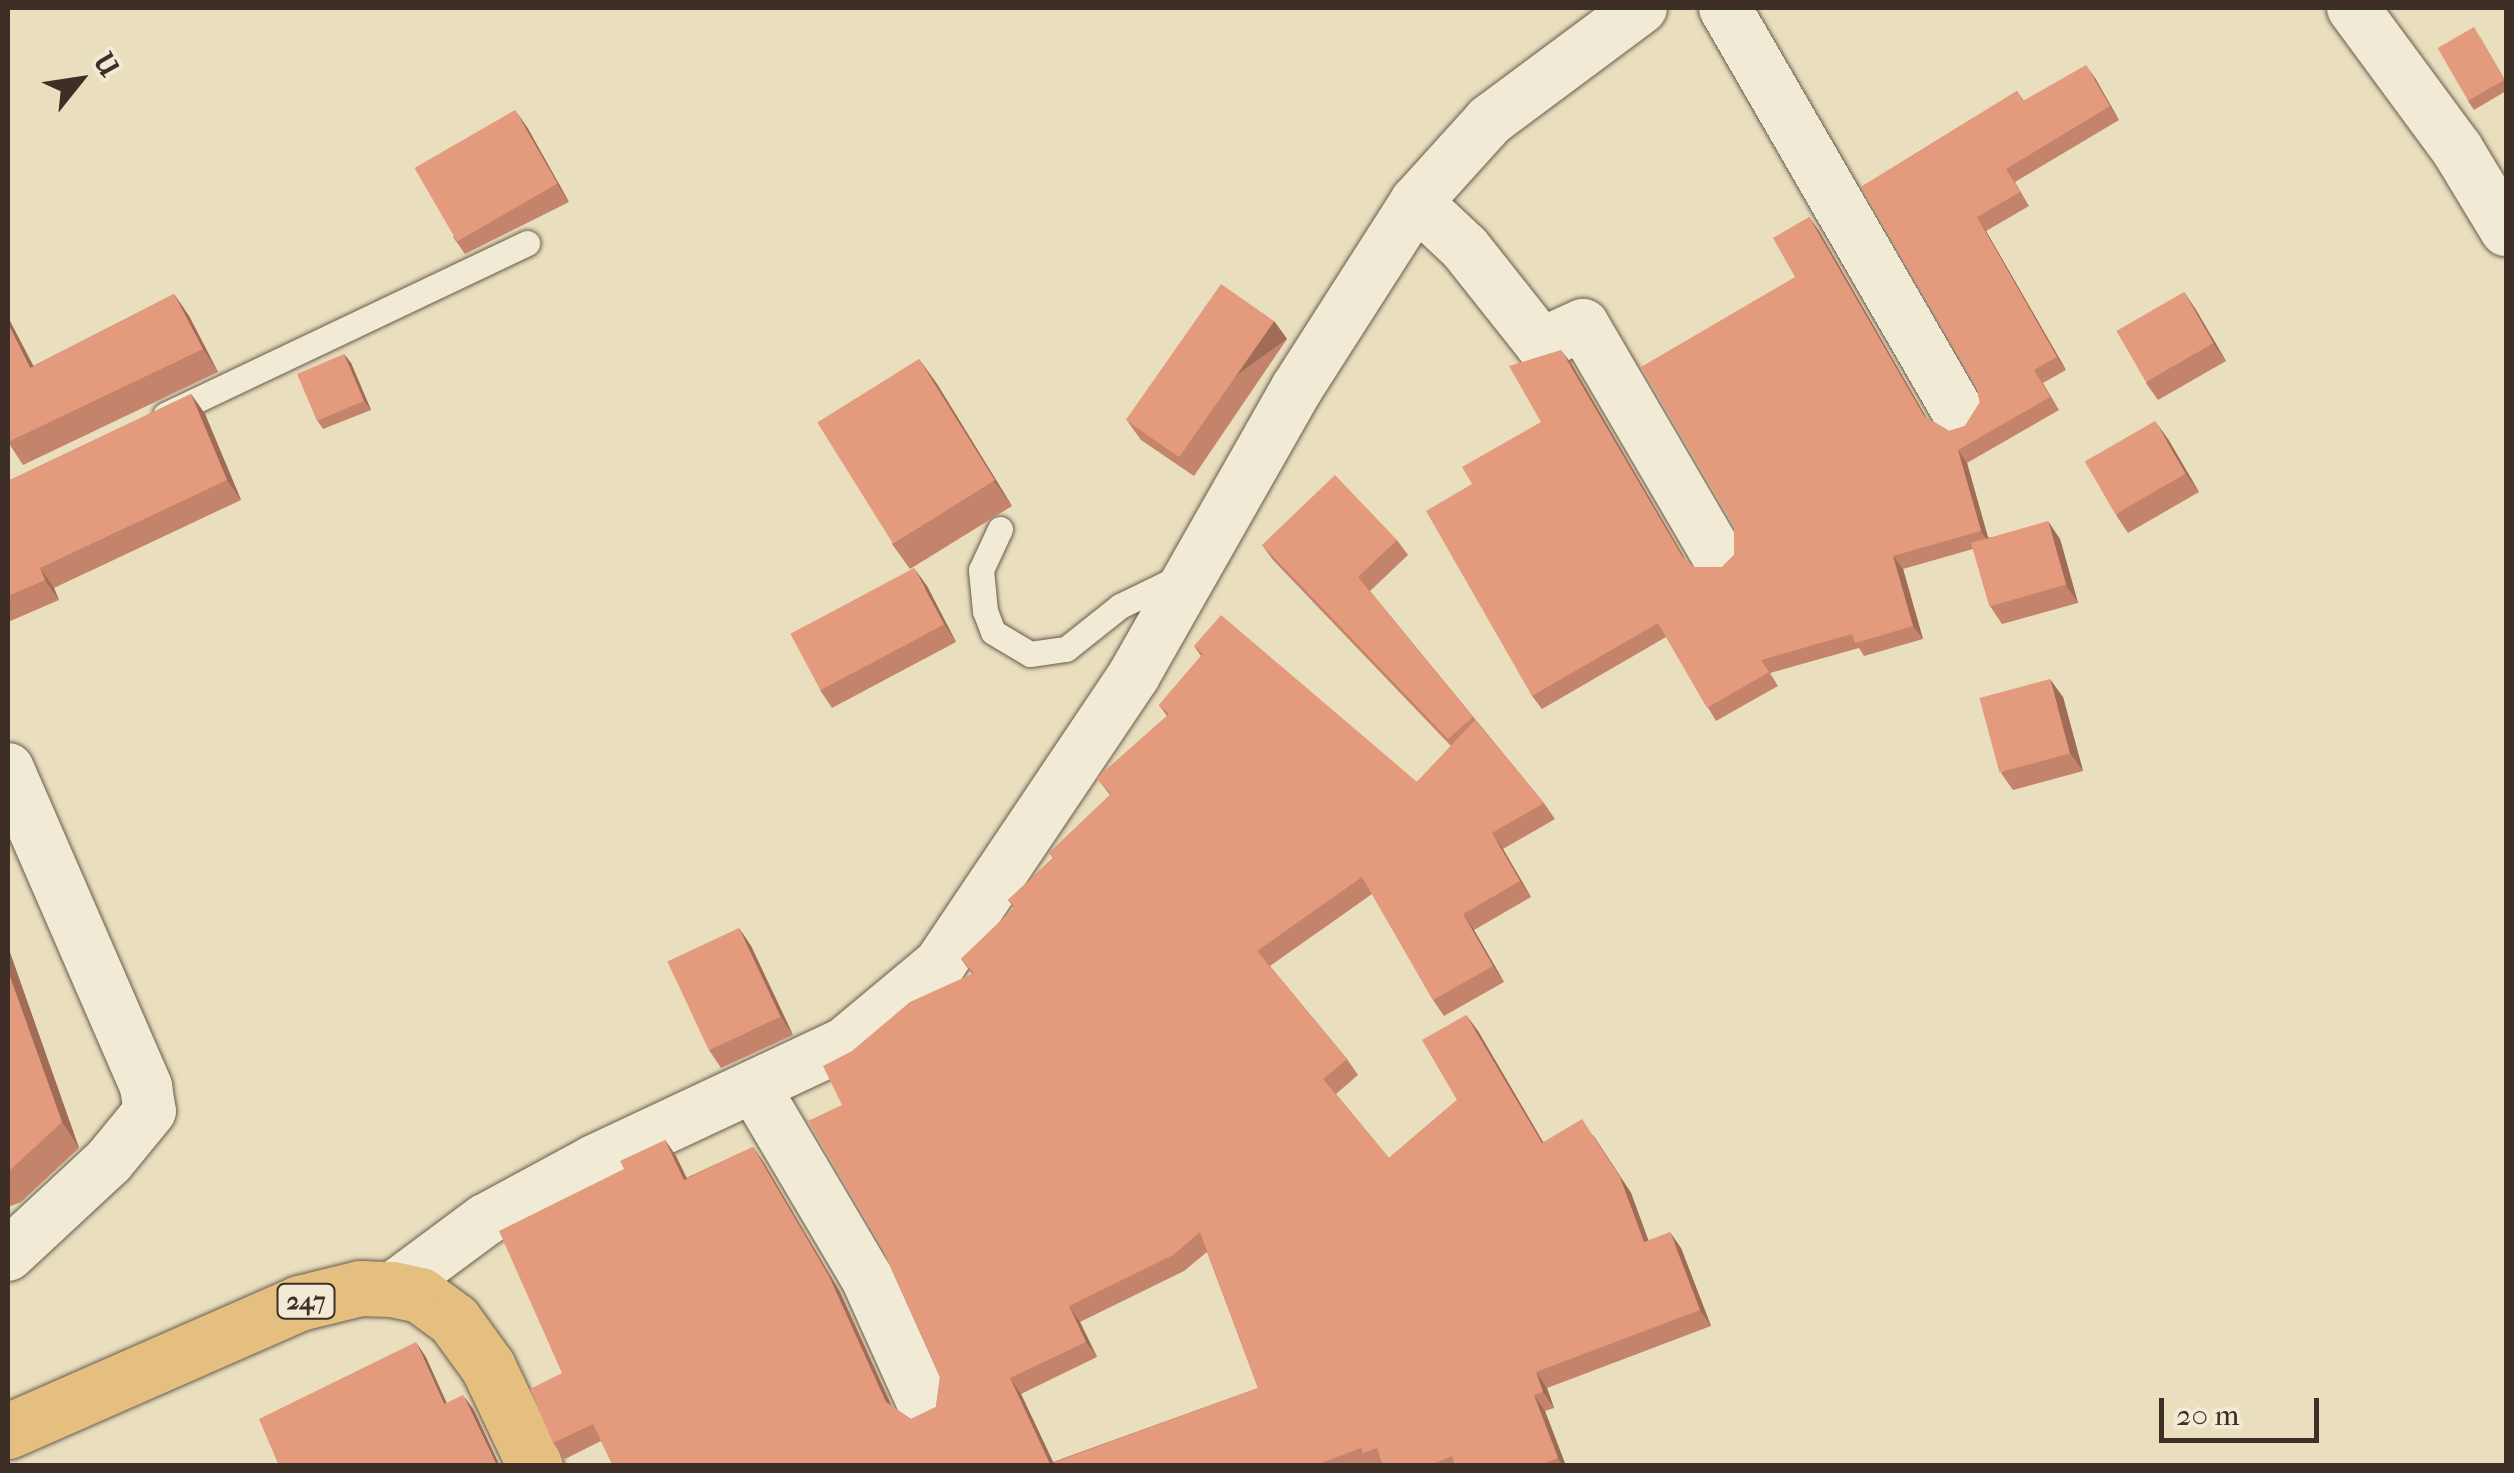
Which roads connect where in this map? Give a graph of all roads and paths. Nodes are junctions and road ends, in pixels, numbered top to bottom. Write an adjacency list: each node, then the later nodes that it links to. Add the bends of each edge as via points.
1 (1640, 8): 4 (street, via 1490,120)
2 (1725, 8): 7 (street)
3 (2353, 8): 5 (street, via 2457,149)
4 (1416, 202): 10 (street, via 1464,248 1541,344 1583,326); 11 (street, via 1297,388)
5 (2506, 230)
6 (527, 243): 8 (lane)
7 (1959, 414)
8 (140, 426)
9 (1000, 529): 11 (lane, via 982,570 985,612 994,632 1030,654 1066,649 1120,606)
10 (1718, 554)
11 (1198, 568): 13 (street, via 1063,788 940,964 844,1044)
12 (8, 769): 14 (street, via 150,1097 137,1130)
13 (754, 1086): 15 (street, via 485,1220); 16 (street, via 867,1278)
14 (8, 1255)
15 (392, 1289): 17 (main road, 247, via 360,1288 299,1304); 18 (main road, 247, via 420,1295 454,1320 488,1366)
16 (924, 1405)
17 (8, 1431)
18 (534, 1466)

